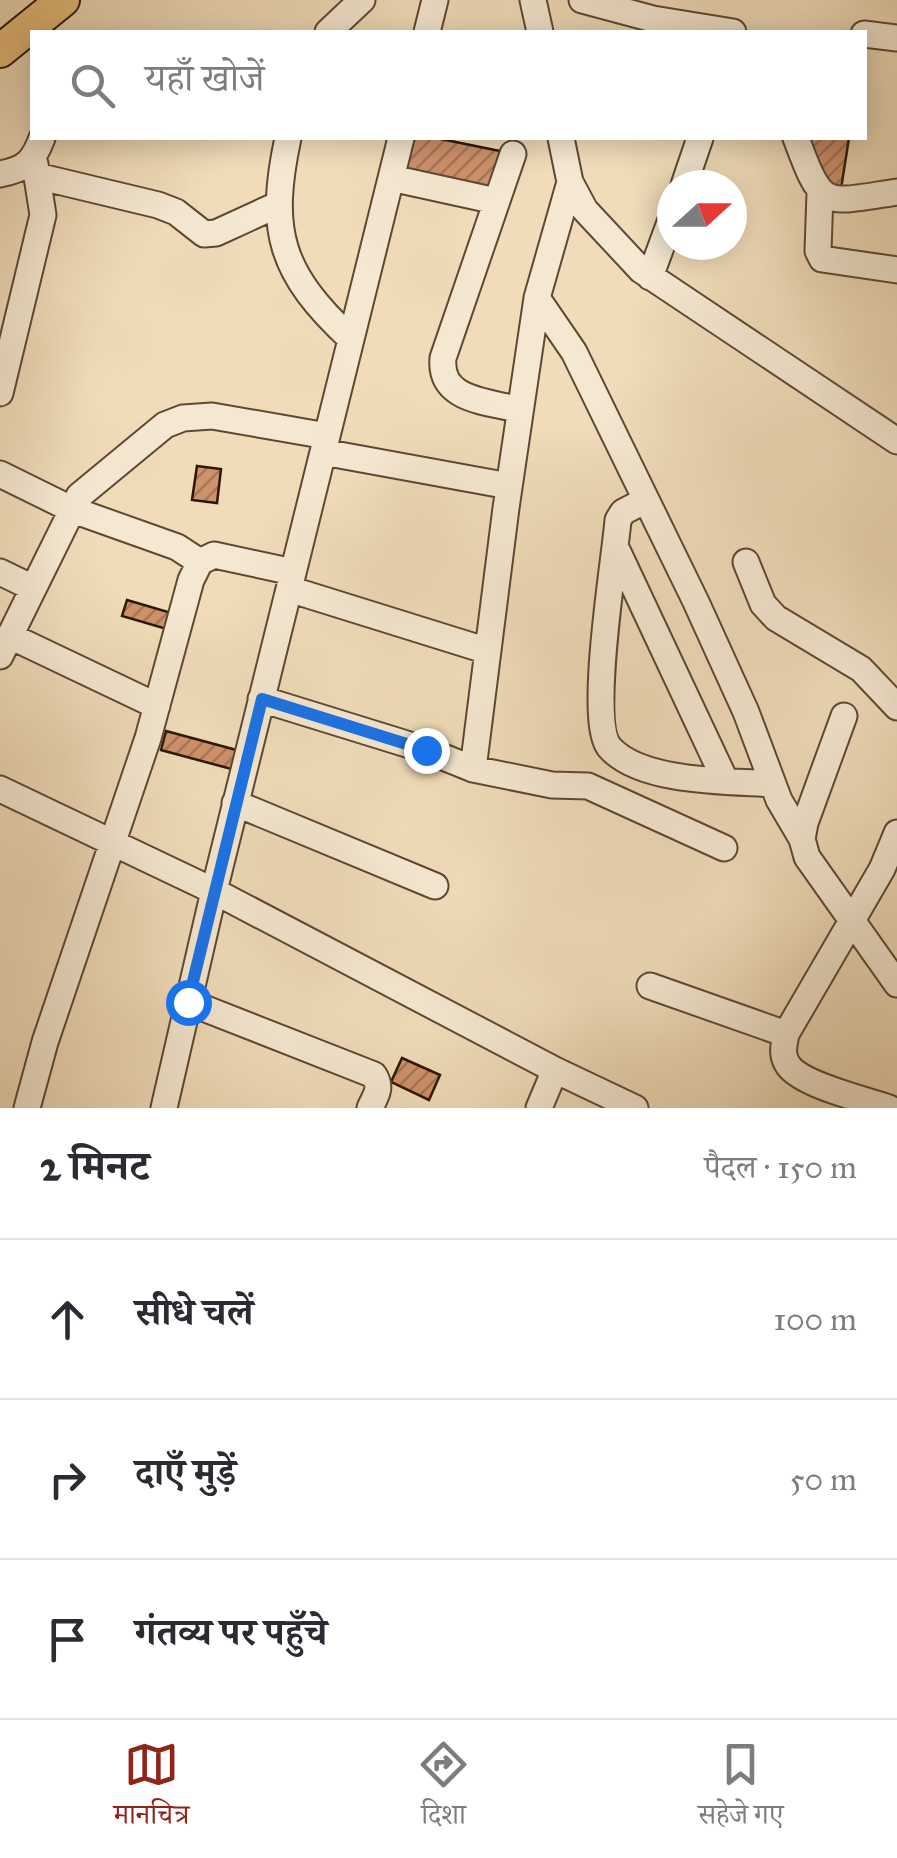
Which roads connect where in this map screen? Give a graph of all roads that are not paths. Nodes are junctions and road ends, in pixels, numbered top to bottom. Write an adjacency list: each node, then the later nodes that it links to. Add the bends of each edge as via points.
1 (63, 0): 12 (main road)
2 (362, 0): 7 (street)
3 (435, 0): 8 (street)
4 (533, 0): 9 (street)
5 (592, 2): 6 (street)
6 (684, 28)
7 (330, 30)
8 (428, 30)
9 (540, 30)
10 (867, 34): 11 (street)
11 (897, 38)
12 (0, 51)
13 (288, 140): 27 (street)
14 (400, 140): 22 (street)
15 (561, 140): 23 (street)
16 (699, 140): 20 (street)
17 (797, 140): 25 (street)
18 (512, 154): 26 (street)
19 (38, 158): 21 (street); 27 (street, via 176,212 204,234); 33 (street, via 42,215)
20 (689, 170)
21 (0, 174)
22 (391, 178): 26 (street); 32 (street)
23 (570, 182): 30 (street, via 584,210); 31 (street)
24 (897, 192): 25 (street, via 840,200)
25 (820, 193): 29 (street, via 822,260)
26 (496, 201): 34 (street, via 442,373 445,383 467,396)
27 (277, 206): 32 (street, via 295,274)
28 (657, 257): 30 (street)
29 (897, 270)
30 (650, 276): 35 (street)
31 (537, 298): 34 (street); 39 (street, via 574,352)
32 (351, 338): 36 (street)
33 (0, 393)
34 (520, 410): 38 (street)
35 (897, 440)
36 (325, 444): 38 (street); 40 (street, via 250,420 183,418 96,480); 45 (street)
37 (0, 474): 40 (street)
38 (509, 486): 48 (street)
39 (646, 500): 41 (street, via 623,512); 55 (street)
40 (72, 510): 42 (street, via 177,546); 46 (street)
41 (616, 548): 54 (street); 54 (street, via 601,688 606,744 657,772)
42 (200, 562): 45 (street, via 214,554); 50 (street)
43 (746, 562): 51 (street, via 776,618 862,669)
44 (0, 572): 46 (street)
45 (291, 580): 48 (street); 49 (street)
46 (33, 588): 47 (street)
47 (5, 646): 50 (street)
48 (488, 651): 53 (street)
49 (262, 699): 53 (street); 57 (street)
50 (157, 706): 60 (street)
51 (897, 707)
52 (844, 716): 59 (street)
53 (473, 769): 61 (street, via 588,786)
54 (724, 780): 55 (street)
55 (773, 784): 59 (street)
56 (0, 789): 60 (street)
57 (236, 804): 62 (street); 63 (street)
58 (897, 836): 64 (street)
59 (802, 839): 64 (street, via 807,857)
60 (114, 843): 63 (street); 70 (street)
61 (724, 848)
62 (435, 886)
63 (214, 891): 67 (street); 69 (street)
64 (852, 921): 65 (street); 68 (street)
65 (897, 984)
66 (650, 986): 68 (street)
67 (188, 1002): 71 (street); 72 (street, via 374,1075 379,1083)
68 (786, 1034): 75 (street, via 782,1052 804,1078)
69 (555, 1070): 73 (street); 74 (street)
70 (27, 1108)
71 (164, 1108)
72 (370, 1108)
73 (538, 1108)
74 (635, 1108)
75 (890, 1108)

